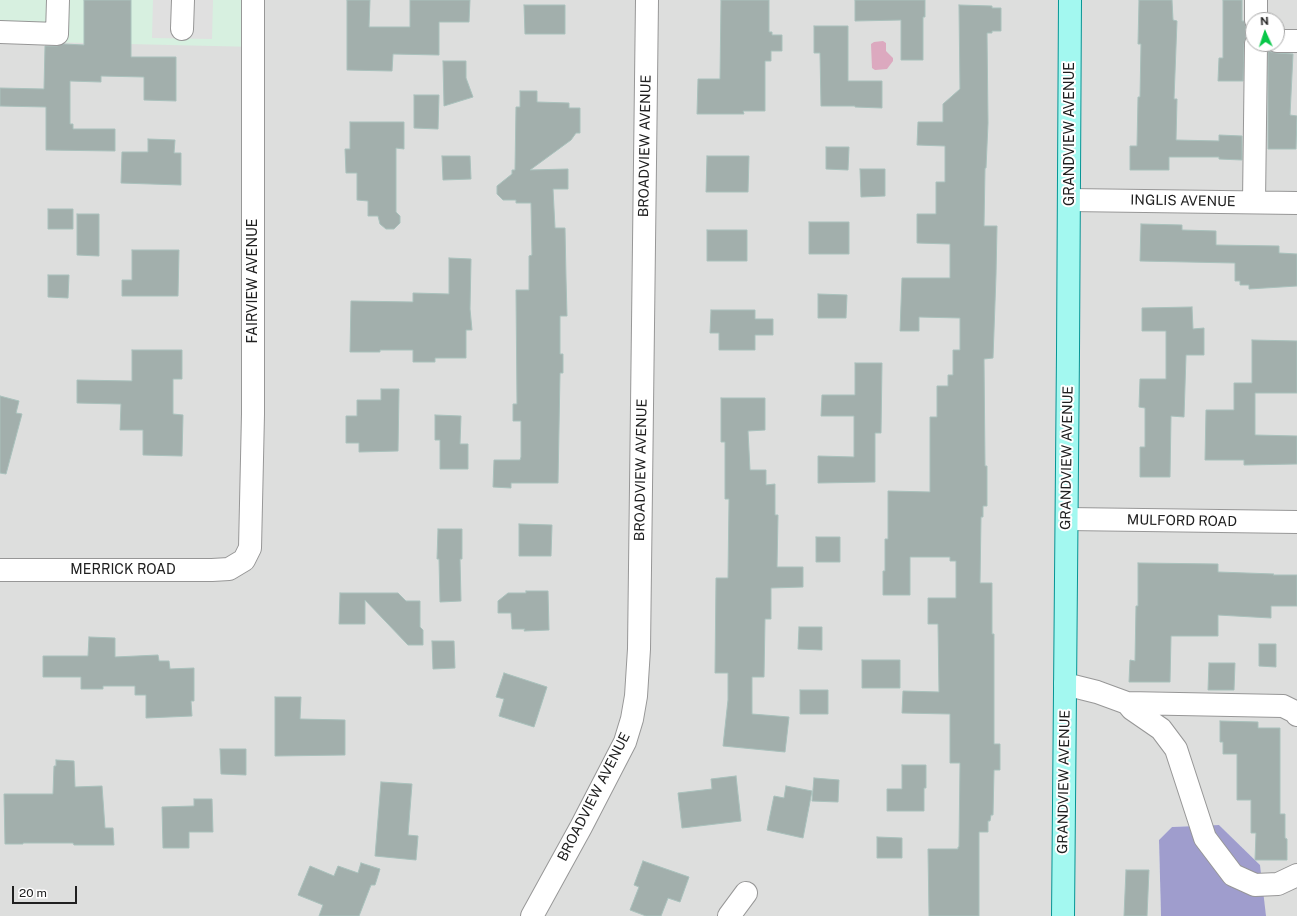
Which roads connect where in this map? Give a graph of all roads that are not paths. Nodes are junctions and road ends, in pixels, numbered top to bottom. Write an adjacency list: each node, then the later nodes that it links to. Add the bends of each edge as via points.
1 (58, 0): 9 (street, via 57,34)
2 (182, 0): 8 (street)
3 (253, 0): 18 (street, FAIRVIEW AVENUE, via 251,534 250,548)
4 (647, 0): 25 (street, BROADVIEW AVENUE, via 639,649 636,696 625,742)
5 (1070, 0): 13 (main road, GRANDVIEW AVENUE)
6 (1256, 0): 7 (street)
7 (1256, 12)
8 (182, 29)
9 (0, 32)
10 (1285, 41): 11 (street)
11 (1297, 41)
12 (1256, 52): 14 (street)
13 (1069, 200): 14 (street, INGLIS AVENUE); 16 (main road, GRANDVIEW AVENUE)
14 (1254, 202): 15 (street, INGLIS AVENUE)
15 (1297, 203)
16 (1067, 519): 17 (street, MULFORD ROAD); 20 (main road, GRANDVIEW AVENUE)
17 (1297, 522)
18 (244, 560): 19 (street, MERRICK ROAD, via 229,569 212,570)
19 (0, 570)
20 (1065, 684): 21 (street); 27 (main road, GRANDVIEW AVENUE)
21 (1127, 703): 22 (street, via 1283,706); 23 (street, via 1161,729 1176,749 1205,838 1233,875 1255,885 1278,884)
22 (1297, 715)
23 (1297, 874)
24 (746, 893): 26 (street)
25 (532, 916)
26 (729, 916)
27 (1063, 916)

